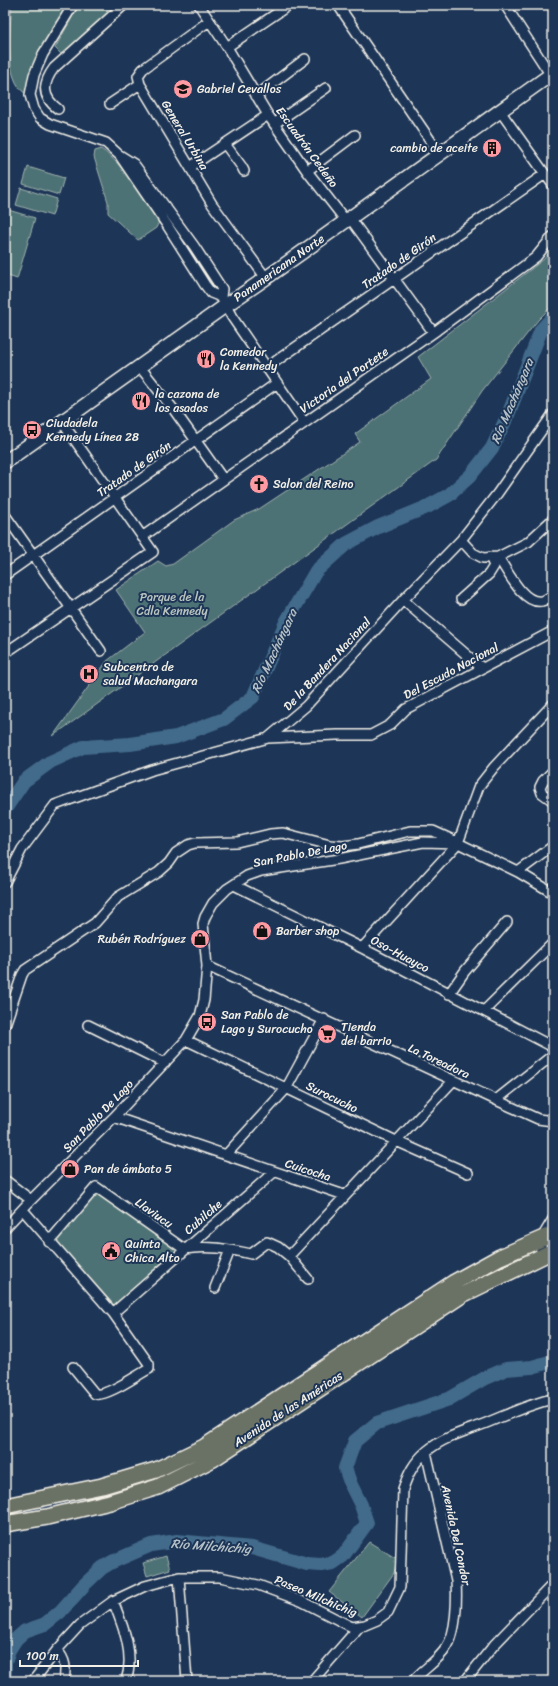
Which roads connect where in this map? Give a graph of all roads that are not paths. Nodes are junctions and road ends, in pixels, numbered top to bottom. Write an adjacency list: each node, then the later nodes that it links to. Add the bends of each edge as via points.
1 (73, 5): 31 (street, via 43,54 34,75 30,95 34,109 40,118 50,124 106,143 118,154 168,225 205,285)
2 (124, 5): 15 (street, via 48,76 45,88 47,97)
3 (199, 5): 7 (street, Escuadrón Cedeño)
4 (289, 5): 8 (street)
5 (338, 5): 21 (street)
6 (505, 5): 10 (street)
7 (209, 21): 8 (street, Escuadrón Cedeño); 11 (street, via 143,69 138,76)
8 (227, 47): 13 (street, Escuadrón Cedeño)
9 (305, 59): 13 (street)
10 (552, 74): 16 (main road, Panamericana Norte)
11 (140, 84): 14 (street); 22 (street, General Urbina)
12 (326, 88): 18 (street)
13 (256, 96): 17 (street, Escuadrón Cedeño)
14 (110, 104)
15 (58, 109)
16 (500, 111): 21 (main road, Panamericana Norte); 25 (street)
17 (268, 115): 18 (street, Escuadrón Cedeño); 20 (street)
18 (274, 124): 24 (street, Escuadrón Cedeño)
19 (355, 135): 24 (street)
20 (225, 144): 22 (street); 23 (street)
21 (439, 154): 27 (main road, Panamericana Norte)
22 (190, 166): 29 (street, General Urbina, via 212,204)
23 (244, 171)
24 (307, 171): 27 (street, Escuadrón Cedeño)
25 (545, 174): 26 (street); 30 (street, Tratado de Girón)
26 (553, 185)
27 (348, 219): 29 (main road, Panamericana Norte); 30 (street, Escuadrón Cedeño)
28 (553, 236): 32 (street, Victoria del Portete, via 536,257)
29 (266, 278): 31 (main road, Panamericana Norte)
30 (393, 279): 32 (street, Escuadrón Cedeño); 34 (street, Tratado de Girón)
31 (223, 302): 33 (main road, Panamericana Norte); 34 (street)
32 (433, 332): 38 (street, Victoria del Portete)
33 (140, 367): 37 (main road, Panamericana Norte); 39 (street)
34 (266, 368): 35 (street)
35 (277, 383): 38 (street); 39 (street, Tratado de Girón)
36 (553, 414): 46 (street, De la Bandera Nacional)
37 (62, 422): 40 (main road, Panamericana Norte); 42 (street)
38 (304, 422): 41 (street, Victoria del Portete)
39 (196, 440): 41 (street); 42 (street, Tratado de Girón)
40 (5, 462)
41 (223, 479): 45 (street, Victoria del Portete)
42 (114, 497): 45 (street); 47 (street, Tratado de Girón)
43 (5, 515): 47 (street)
44 (553, 519): 48 (street, via 528,542)
45 (142, 537): 53 (street, via 153,552)
46 (461, 540): 48 (street, via 483,558); 52 (street, De la Bandera Nacional)
47 (34, 554): 49 (street, Tratado de Girón); 53 (street)
48 (494, 557): 50 (street, via 527,598 544,601); 51 (street, via 494,566 489,574)
49 (5, 575)
50 (553, 594)
51 (461, 599)
52 (402, 600): 57 (street); 59 (street, De la Bandera Nacional, via 306,706)
53 (72, 608): 55 (street); 56 (street)
54 (553, 630): 57 (street, Del Escudo Nacional)
55 (101, 651)
56 (5, 653)
57 (482, 668): 59 (street, Del Escudo Nacional, via 406,709 390,726 371,735)
58 (553, 704): 62 (street, via 479,786)
59 (268, 738): 65 (street, De la Bandera Nacional, via 152,770 55,805 22,849)
60 (553, 771): 61 (street, via 540,787 542,793)
61 (553, 801)
62 (458, 843): 64 (street, San Pablo De Lago); 66 (street, San Pablo De Lago, via 423,842 261,871 247,876); 70 (street); 75 (street, via 433,831 410,831 343,846 282,834 270,834 238,842 202,842 188,845 176,853 159,872 118,897 95,924 25,970)
63 (553, 846): 64 (street)
64 (518, 872): 67 (street, San Pablo De Lago)
65 (5, 882)
66 (234, 885): 70 (street, Oso-Huayco); 71 (street, San Pablo De Lago, via 214,903 205,917 203,924)
67 (553, 893)
68 (507, 922): 72 (street, via 465,971)
69 (553, 943): 73 (street)
70 (362, 948): 72 (street, Oso-Huayco)
71 (207, 966): 74 (street, La Toreadora); 77 (street, San Pablo De Lago, via 200,1016)
72 (450, 994): 73 (street, Oso-Huayco)
73 (484, 1011): 78 (street, Oso-Huayco)
74 (324, 1019): 81 (street, La Toreadora); 82 (street)
75 (5, 1025)
76 (88, 1025): 80 (street)
77 (186, 1040): 80 (street, San Pablo De Lago); 82 (street, Surocucho)
78 (553, 1047)
79 (553, 1055): 83 (street)
80 (165, 1064): 84 (street, San Pablo De Lago)
81 (453, 1081): 83 (street, La Toreadora); 86 (street)
82 (286, 1089): 86 (street, Surocucho); 87 (street)
83 (496, 1100): 85 (street, La Toreadora, via 538,1119)
84 (114, 1117): 87 (street, Cuicocha); 92 (street, San Pablo De Lago)
85 (553, 1121)
86 (396, 1141): 89 (street, Surocucho); 91 (street)
87 (226, 1155): 88 (street, Cuicocha)
88 (274, 1172): 91 (street, Cuicocha); 98 (street, Cubilche)
89 (468, 1173)
90 (5, 1180): 92 (street)
91 (344, 1195): 101 (street)
92 (31, 1200): 93 (street, San Pablo De Lago)
93 (23, 1210): 95 (street, San Pablo De Lago); 97 (street)
94 (553, 1219): 96 (street)
95 (5, 1228)
96 (547, 1236): 100 (street); 108 (main road, Avenida de las Américas, via 500,1257 453,1283 204,1447 156,1470 136,1476)
97 (49, 1242): 98 (street, Llaviucu, via 96,1187); 104 (street)
98 (184, 1248): 99 (street, via 199,1246); 104 (street, Cubilche)
99 (230, 1250): 101 (street, via 251,1254 267,1242); 103 (street)
100 (547, 1254): 109 (main road, Avenida de las Américas, via 462,1295 213,1459 158,1487 110,1502)
101 (289, 1256): 102 (street)
102 (308, 1279)
103 (215, 1288)
104 (113, 1313): 105 (street, via 149,1364 149,1369 98,1395 94,1394)
105 (73, 1367)
106 (553, 1399): 107 (street, Paseo Milchichig, via 508,1414 438,1443)
107 (426, 1452): 113 (street, Paseo Milchichig, via 412,1467 403,1489 400,1587 388,1612 377,1620); 120 (street, Avenida Del Condor, via 456,1581 456,1591 452,1637 447,1648)
108 (5, 1506)
109 (5, 1524)
110 (179, 1578): 112 (street, Paseo Milchichig, via 145,1586); 113 (street, Paseo Milchichig, via 220,1577 258,1584 302,1601 352,1627); 118 (street)
111 (553, 1584): 121 (street, via 494,1644)
112 (113, 1601): 114 (street, Paseo Milchichig, via 83,1622); 117 (street, via 125,1632 129,1660)
113 (359, 1627): 119 (street)
114 (57, 1650): 115 (street, Paseo Milchichig); 116 (street, via 66,1664)
115 (33, 1681)
116 (64, 1681)
117 (126, 1681)
118 (187, 1681)
119 (312, 1681)
120 (413, 1681)
121 (465, 1681)

